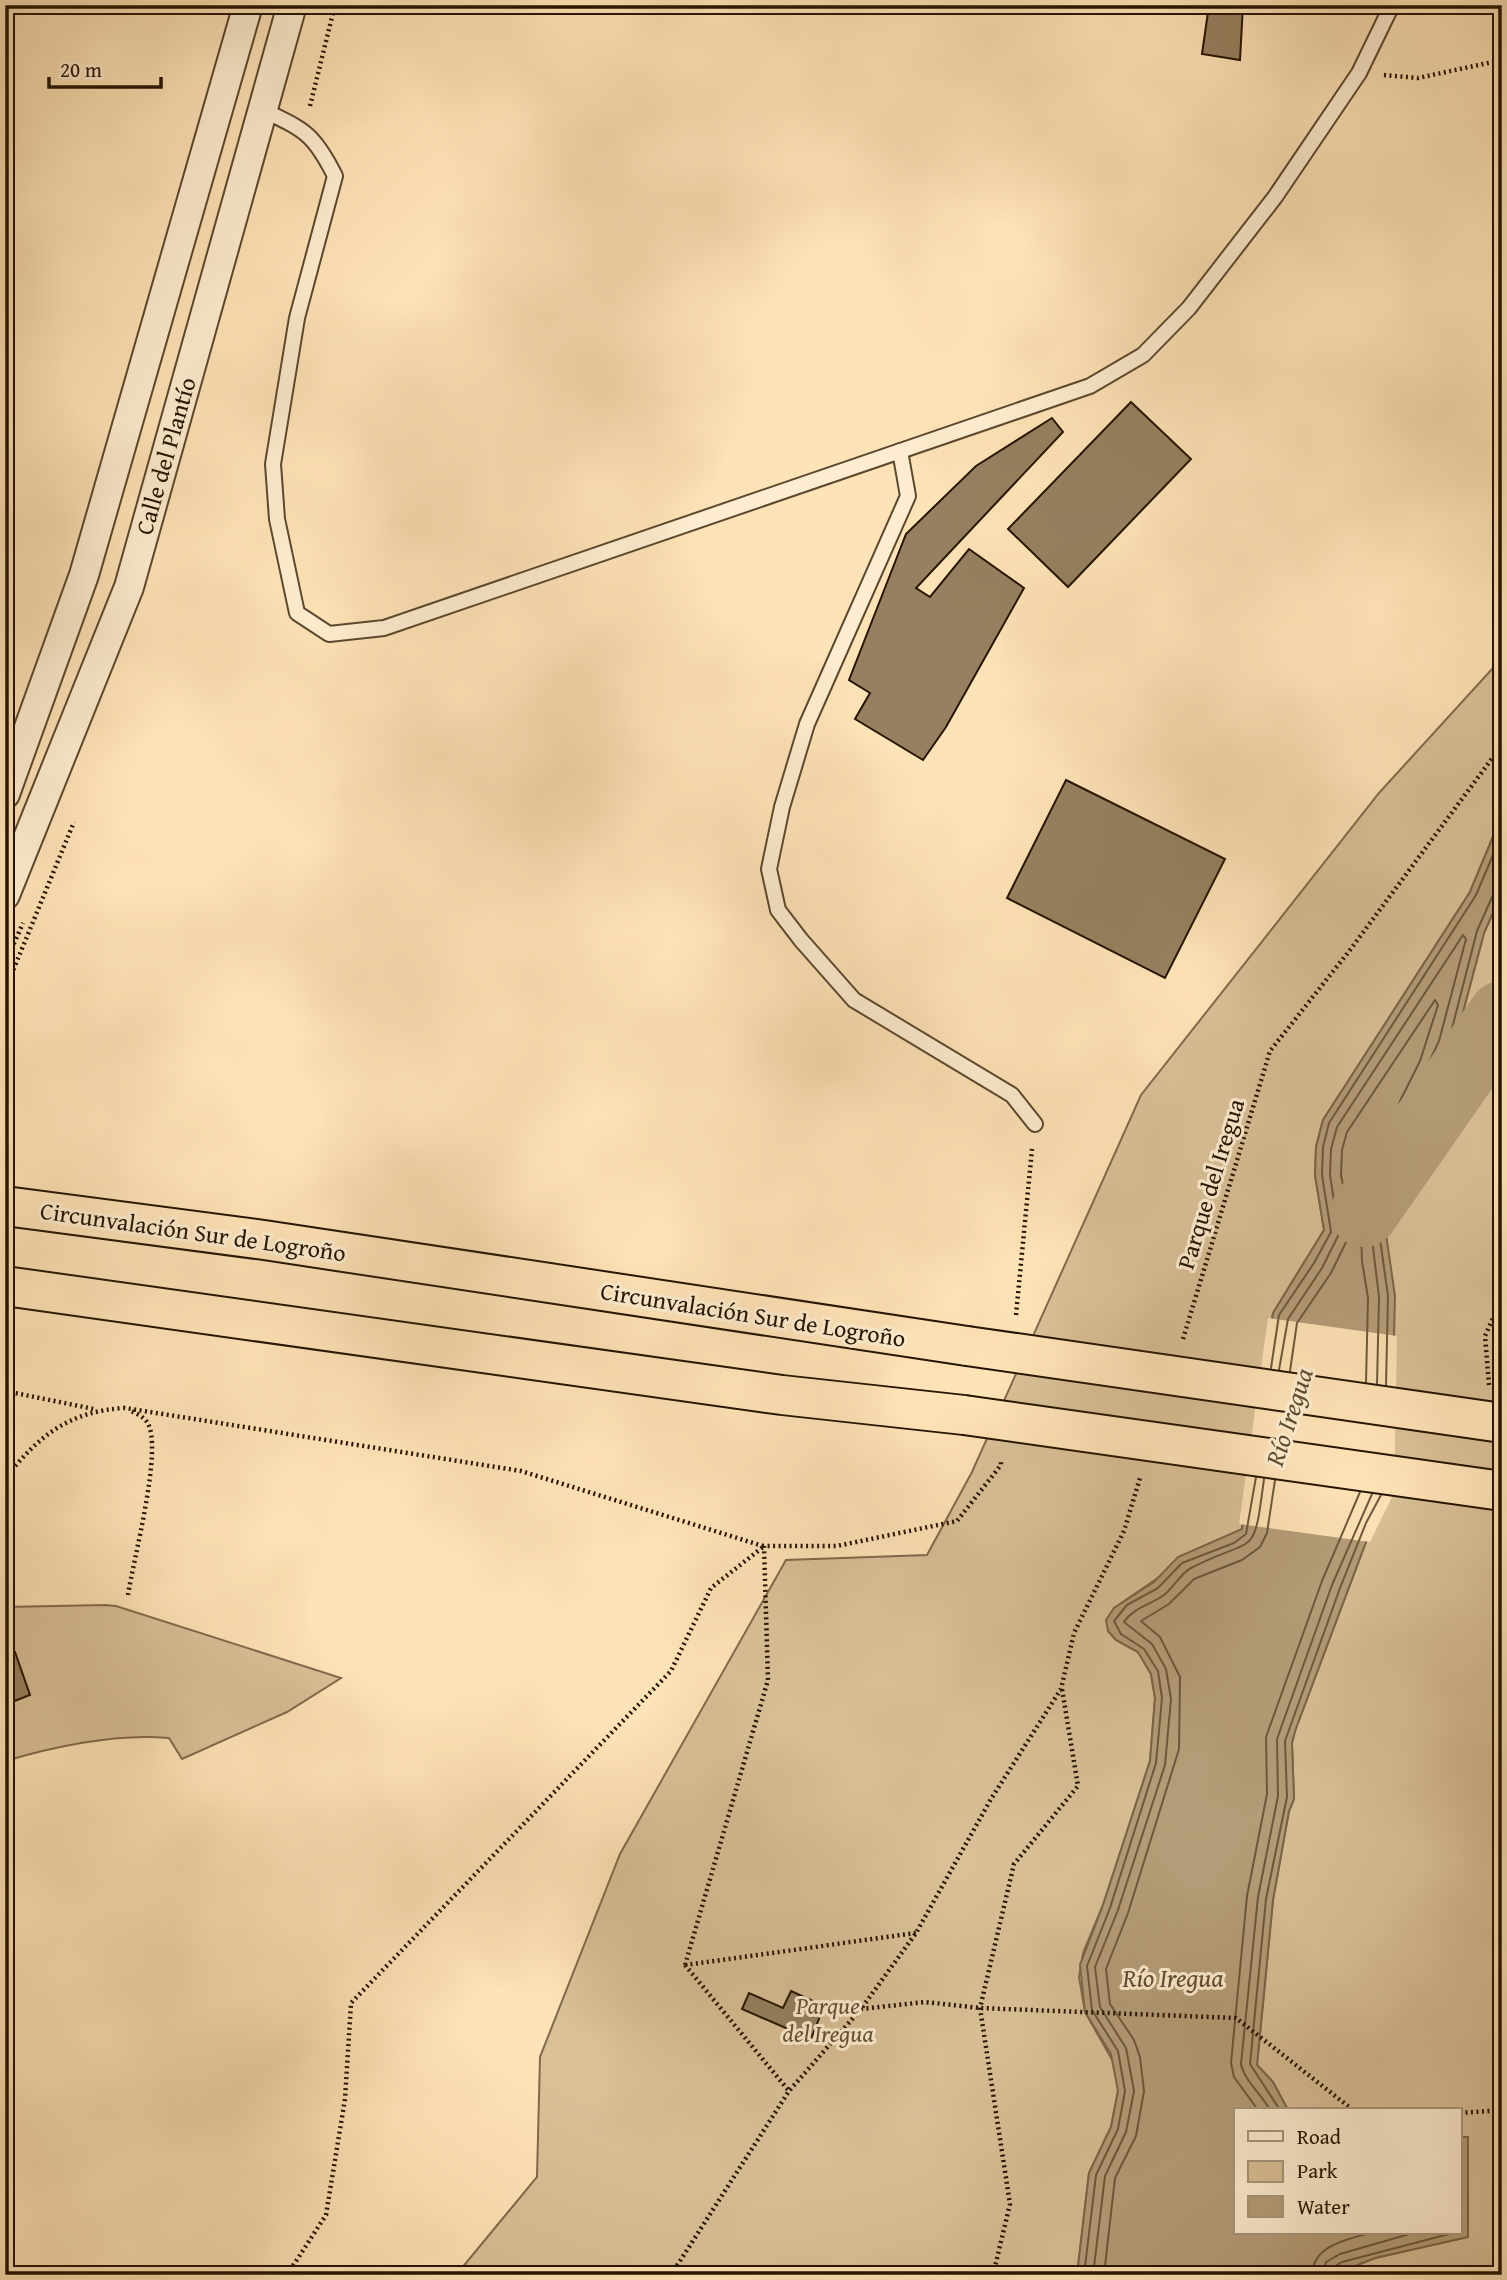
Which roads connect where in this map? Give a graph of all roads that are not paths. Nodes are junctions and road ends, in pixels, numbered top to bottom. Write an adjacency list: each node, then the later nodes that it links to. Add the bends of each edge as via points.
1 (248, 5): 6 (street, Calle del Plantío, via 84,575)
2 (292, 5): 4 (street, Calle del Plantío)
3 (1392, 5): 5 (lane, via 1359,74 1275,197 1189,308 1143,355 1090,386)
4 (263, 110): 5 (lane, via 319,143 335,176 297,318 273,464 277,519 297,613 329,634 384,628); 7 (street, Calle del Plantío, via 129,587)
5 (900, 451): 8 (lane, via 908,496 807,724 769,869 779,910 854,1000 1012,1095)
6 (5, 793)
7 (5, 895)
8 (1035, 1124)
9 (5, 1182): 11 (highway, via 123,1201)
10 (5, 1206): 11 (highway, Circunvalación Sur de Logroño)
11 (217, 1231): 15 (highway, Circunvalación Sur de Logroño, bridge)
12 (5, 1286): 14 (highway)
13 (5, 1311): 14 (highway)
14 (203, 1325): 16 (highway, bridge, via 964,1415)
15 (1502, 1423)
16 (1502, 1491)

